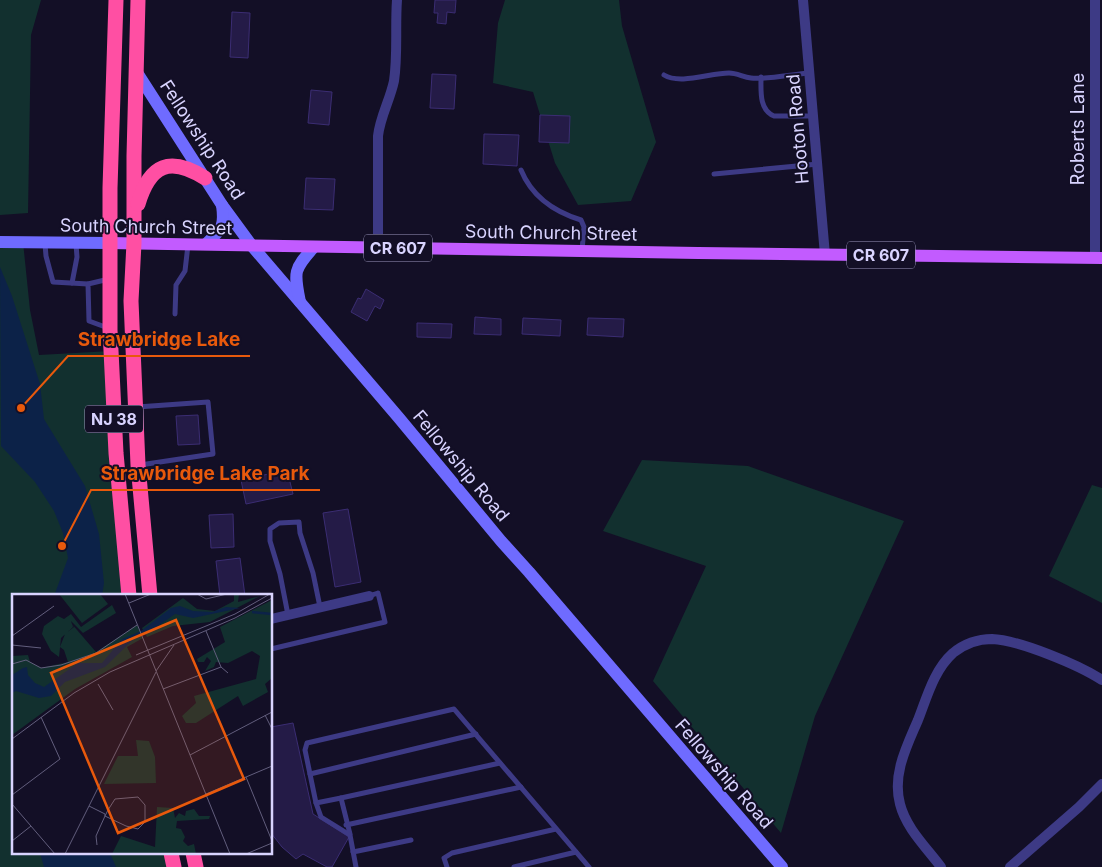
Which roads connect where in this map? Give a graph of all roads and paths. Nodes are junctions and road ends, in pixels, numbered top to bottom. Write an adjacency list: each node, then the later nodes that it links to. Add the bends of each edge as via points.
1 (116, 0): 6 (highway, NJ 38)
2 (138, 0): 7 (highway, NJ 38)
3 (397, 0): 27 (street, via 394,77 378,136 378,234)
4 (803, 0): 8 (street, Hooton Road)
5 (1095, 0): 30 (street, Roberts Lane)
6 (116, 22): 7 (highway); 22 (highway, NJ 38)
7 (136, 71): 15 (street, Fellowship Road); 17 (highway, NJ 38)
8 (810, 72): 10 (lane); 11 (street, Hooton Road)
9 (664, 75): 10 (lane, via 670,79 727,73)
10 (760, 77): 11 (lane, via 764,107 769,114)
11 (814, 116): 12 (street, Hooton Road)
12 (818, 164): 14 (lane); 29 (street, Hooton Road)
13 (521, 170): 28 (lane, via 526,183 537,196 568,216 582,220)
14 (714, 174)
15 (205, 178): 16 (street, Fellowship Road); 17 (highway, via 189,168 175,165 160,169 149,178)
16 (222, 205): 24 (street, via 224,220); 25 (street, Fellowship Road)
17 (135, 214): 19 (highway, NJ 38)
18 (0, 242): 20 (street, South Church Street / CR 607)
19 (134, 242): 22 (main road, South Church Street / CR 607); 23 (main road, South Church Street / CR 607); 37 (highway, NJ 38, via 131,302)
20 (45, 243): 21 (street, South Church Street / CR 607); 32 (lane, via 53,282)
21 (76, 243): 22 (street, South Church Street / CR 607); 32 (lane)
22 (109, 243): 31 (highway, NJ 38)
23 (188, 244): 24 (main road, South Church Street / CR 607); 35 (lane, via 185,271 176,285)
24 (206, 244): 25 (main road, South Church Street / CR 607)
25 (252, 246): 26 (main road, South Church Street / CR 607); 34 (street, Fellowship Road)
26 (314, 247): 27 (main road, South Church Street / CR 607); 34 (street, via 297,269 295,278)
27 (374, 248): 28 (main road, South Church Street / CR 607)
28 (582, 251): 29 (main road, South Church Street / CR 607)
29 (825, 255): 30 (main road, South Church Street / CR 607)
30 (1098, 258)
31 (110, 279): 33 (lane); 36 (highway, NJ 38)
32 (72, 283): 33 (lane)
33 (88, 284): 36 (lane, via 89,321)
34 (300, 304): 68 (street, Fellowship Road)
35 (175, 314)
36 (110, 330): 39 (highway, NJ 38, via 116,453)
37 (134, 407): 38 (highway, NJ 38); 38 (lane, via 208,402 213,454)
38 (138, 466): 40 (highway, NJ 38)
39 (129, 594)
40 (150, 594)
41 (370, 596): 42 (street); 45 (lane, via 378,594 385,622)
42 (320, 608): 43 (street); 43 (lane, via 299,522 279,523 270,529 270,541)
43 (288, 615): 44 (street)
44 (272, 619)
45 (272, 649)
46 (1102, 680): 69 (street, via 1036,650 992,639 964,646 944,663 906,750 897,791 904,816)
47 (476, 734): 48 (lane); 49 (lane); 49 (lane, via 454,709 307,743 305,750)
48 (500, 763): 51 (lane); 52 (lane)
49 (310, 774): 53 (lane)
50 (1102, 784): 70 (street)
51 (521, 787): 54 (lane); 55 (lane)
52 (341, 798): 53 (lane); 54 (lane)
53 (316, 802): 56 (lane, via 321,817)
54 (346, 826): 56 (lane)
55 (556, 829): 59 (lane); 65 (lane, via 452,853 444,858)
56 (350, 834): 58 (lane)
57 (411, 840): 58 (lane)
58 (353, 852): 64 (lane)
59 (576, 852): 66 (lane); 67 (lane)
60 (171, 854): 62 (highway)
61 (193, 854): 63 (highway)
62 (174, 867)
63 (196, 867)
64 (356, 867)
65 (447, 867)
66 (514, 867)
67 (589, 867)
68 (782, 867)
69 (941, 867)
70 (1010, 867)

